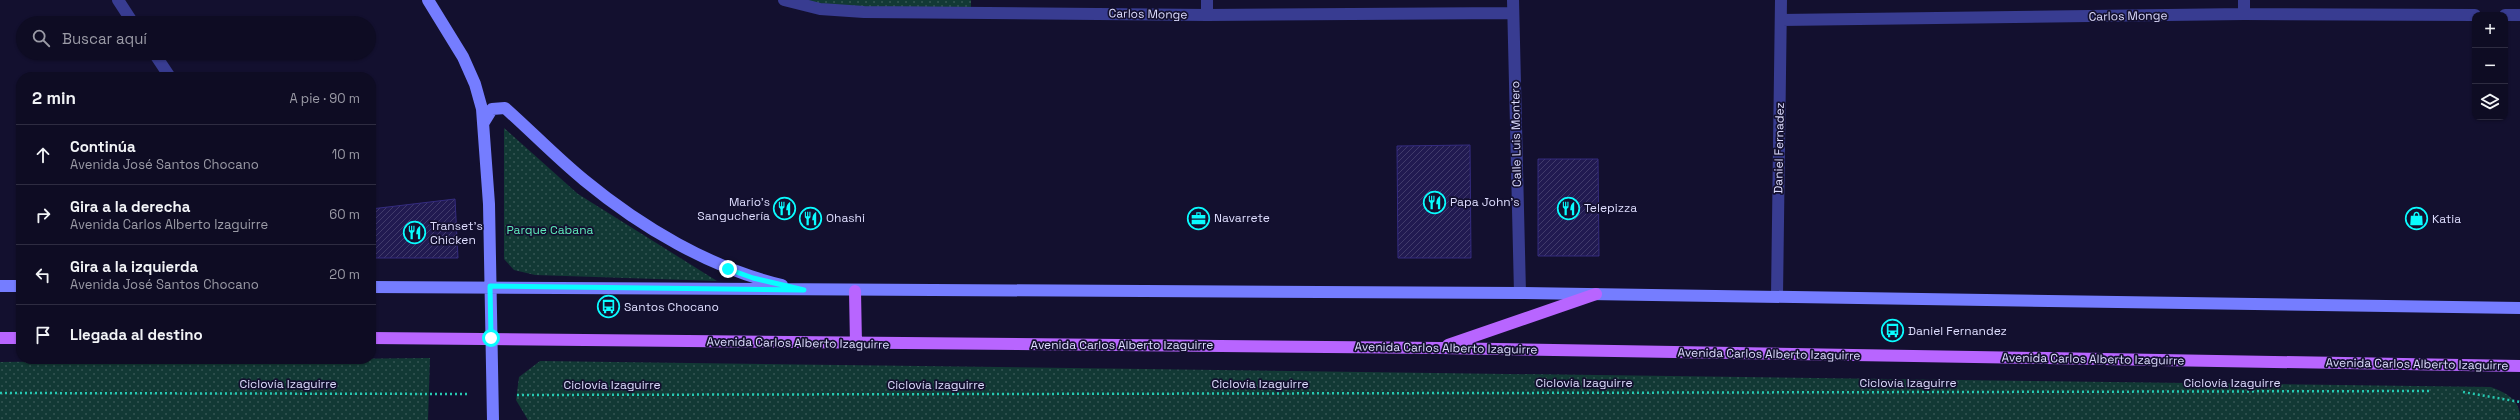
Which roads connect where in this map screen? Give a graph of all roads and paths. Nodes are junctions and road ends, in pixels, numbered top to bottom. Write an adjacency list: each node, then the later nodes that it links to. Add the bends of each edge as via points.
1 (118, 0): 14 (street)
2 (428, 0): 18 (street, via 464,57 480,97)
3 (784, 0): 10 (street, Carlos Monge, via 820,9 864,12)
4 (1207, 0): 10 (street)
5 (1513, 0): 8 (street, Calle Luis Montero)
6 (1781, 0): 15 (street, Daniel Fernadez)
7 (2244, 0): 9 (street)
8 (1513, 13): 10 (street, Carlos Monge); 25 (street, Calle Luis Montero)
9 (2244, 14): 11 (street, Carlos Monge); 15 (street, Carlos Monge)
10 (1207, 15)
11 (2472, 15)
12 (2508, 15): 13 (street)
13 (2520, 15)
14 (128, 16)
15 (1781, 20): 27 (street, Daniel Fernadez)
16 (159, 60): 17 (street)
17 (167, 72)
18 (484, 122): 21 (street); 23 (street, via 492,109 505,108 584,180 665,236 728,269 753,278)
19 (0, 286): 20 (street)
20 (16, 286)
21 (490, 286): 22 (street); 23 (street); 32 (street)
22 (376, 287)
23 (804, 290): 24 (street)
24 (855, 291): 25 (street); 33 (main road)
25 (1520, 293): 26 (street)
26 (1596, 294): 27 (street); 34 (main road)
27 (1777, 296): 28 (street)
28 (2520, 308)
29 (0, 338): 30 (main road)
30 (16, 338)
31 (376, 338): 32 (main road, Avenida Carlos Alberto Izaguirre)
32 (491, 338): 33 (main road, Avenida Carlos Alberto Izaguirre); 39 (street)
33 (856, 344): 34 (main road, Avenida Carlos Alberto Izaguirre)
34 (1440, 348): 35 (main road, Avenida Carlos Alberto Izaguirre)
35 (2520, 366)
36 (2438, 391): 39 (path, Ciclovía Izaguirre)
37 (2462, 391): 40 (path)
38 (0, 393): 39 (path, Ciclovía Izaguirre)
39 (492, 395): 41 (street)
40 (2520, 402)
41 (493, 420)

